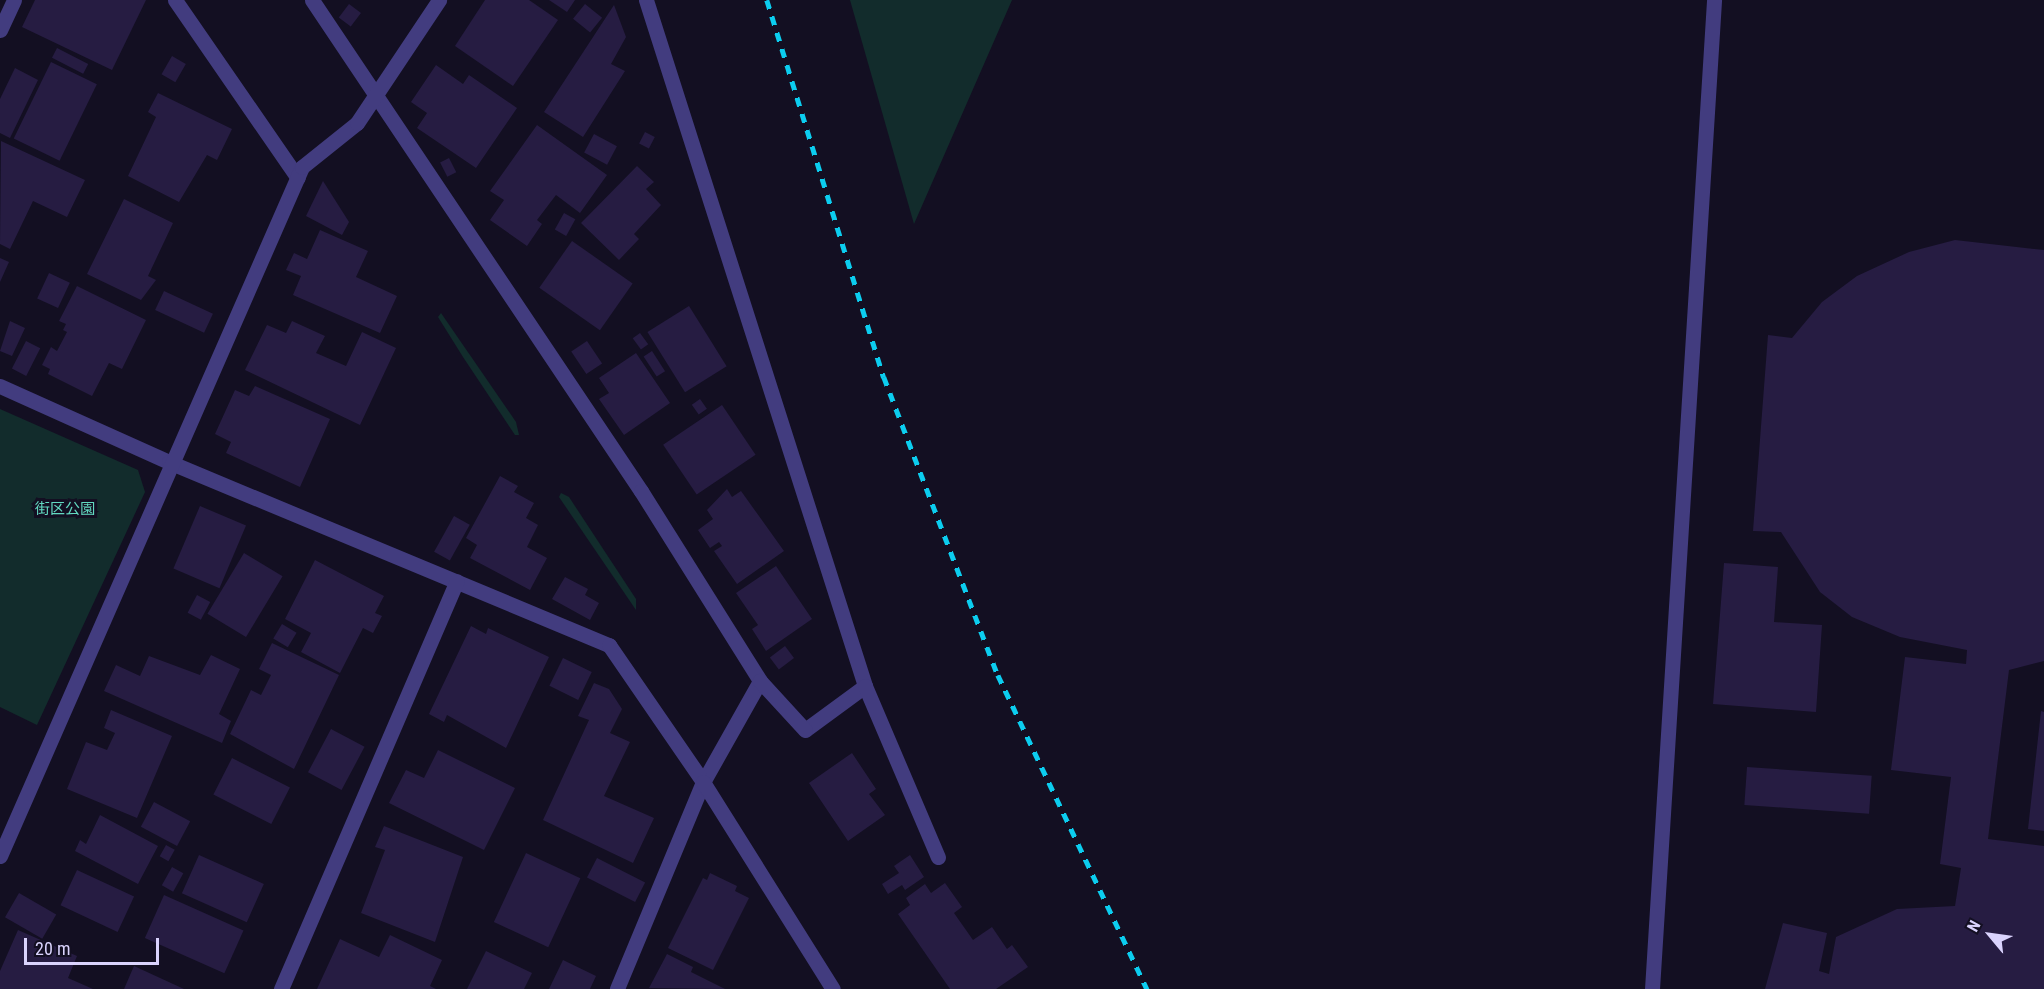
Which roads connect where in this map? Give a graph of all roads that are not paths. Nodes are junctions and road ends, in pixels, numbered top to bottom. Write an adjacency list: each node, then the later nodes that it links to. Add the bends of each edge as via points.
1 (14, 0): 7 (street)
2 (176, 0): 9 (street)
3 (312, 0): 8 (street)
4 (439, 0): 8 (street)
5 (646, 0): 14 (street)
6 (1714, 0): 21 (street)
7 (0, 30)
8 (376, 92): 9 (street, via 357,123 302,167); 13 (street, via 641,491)
9 (298, 178): 11 (street)
10 (0, 386): 11 (street)
11 (170, 462): 12 (street); 16 (street)
12 (457, 581): 15 (street, via 609,645); 18 (street)
13 (760, 681): 14 (street, via 806,730); 15 (street)
14 (865, 686): 17 (street)
15 (703, 782): 19 (street); 20 (street)
16 (0, 856)
17 (938, 857)
18 (281, 989)
19 (617, 989)
20 (832, 989)
21 (1652, 989)

